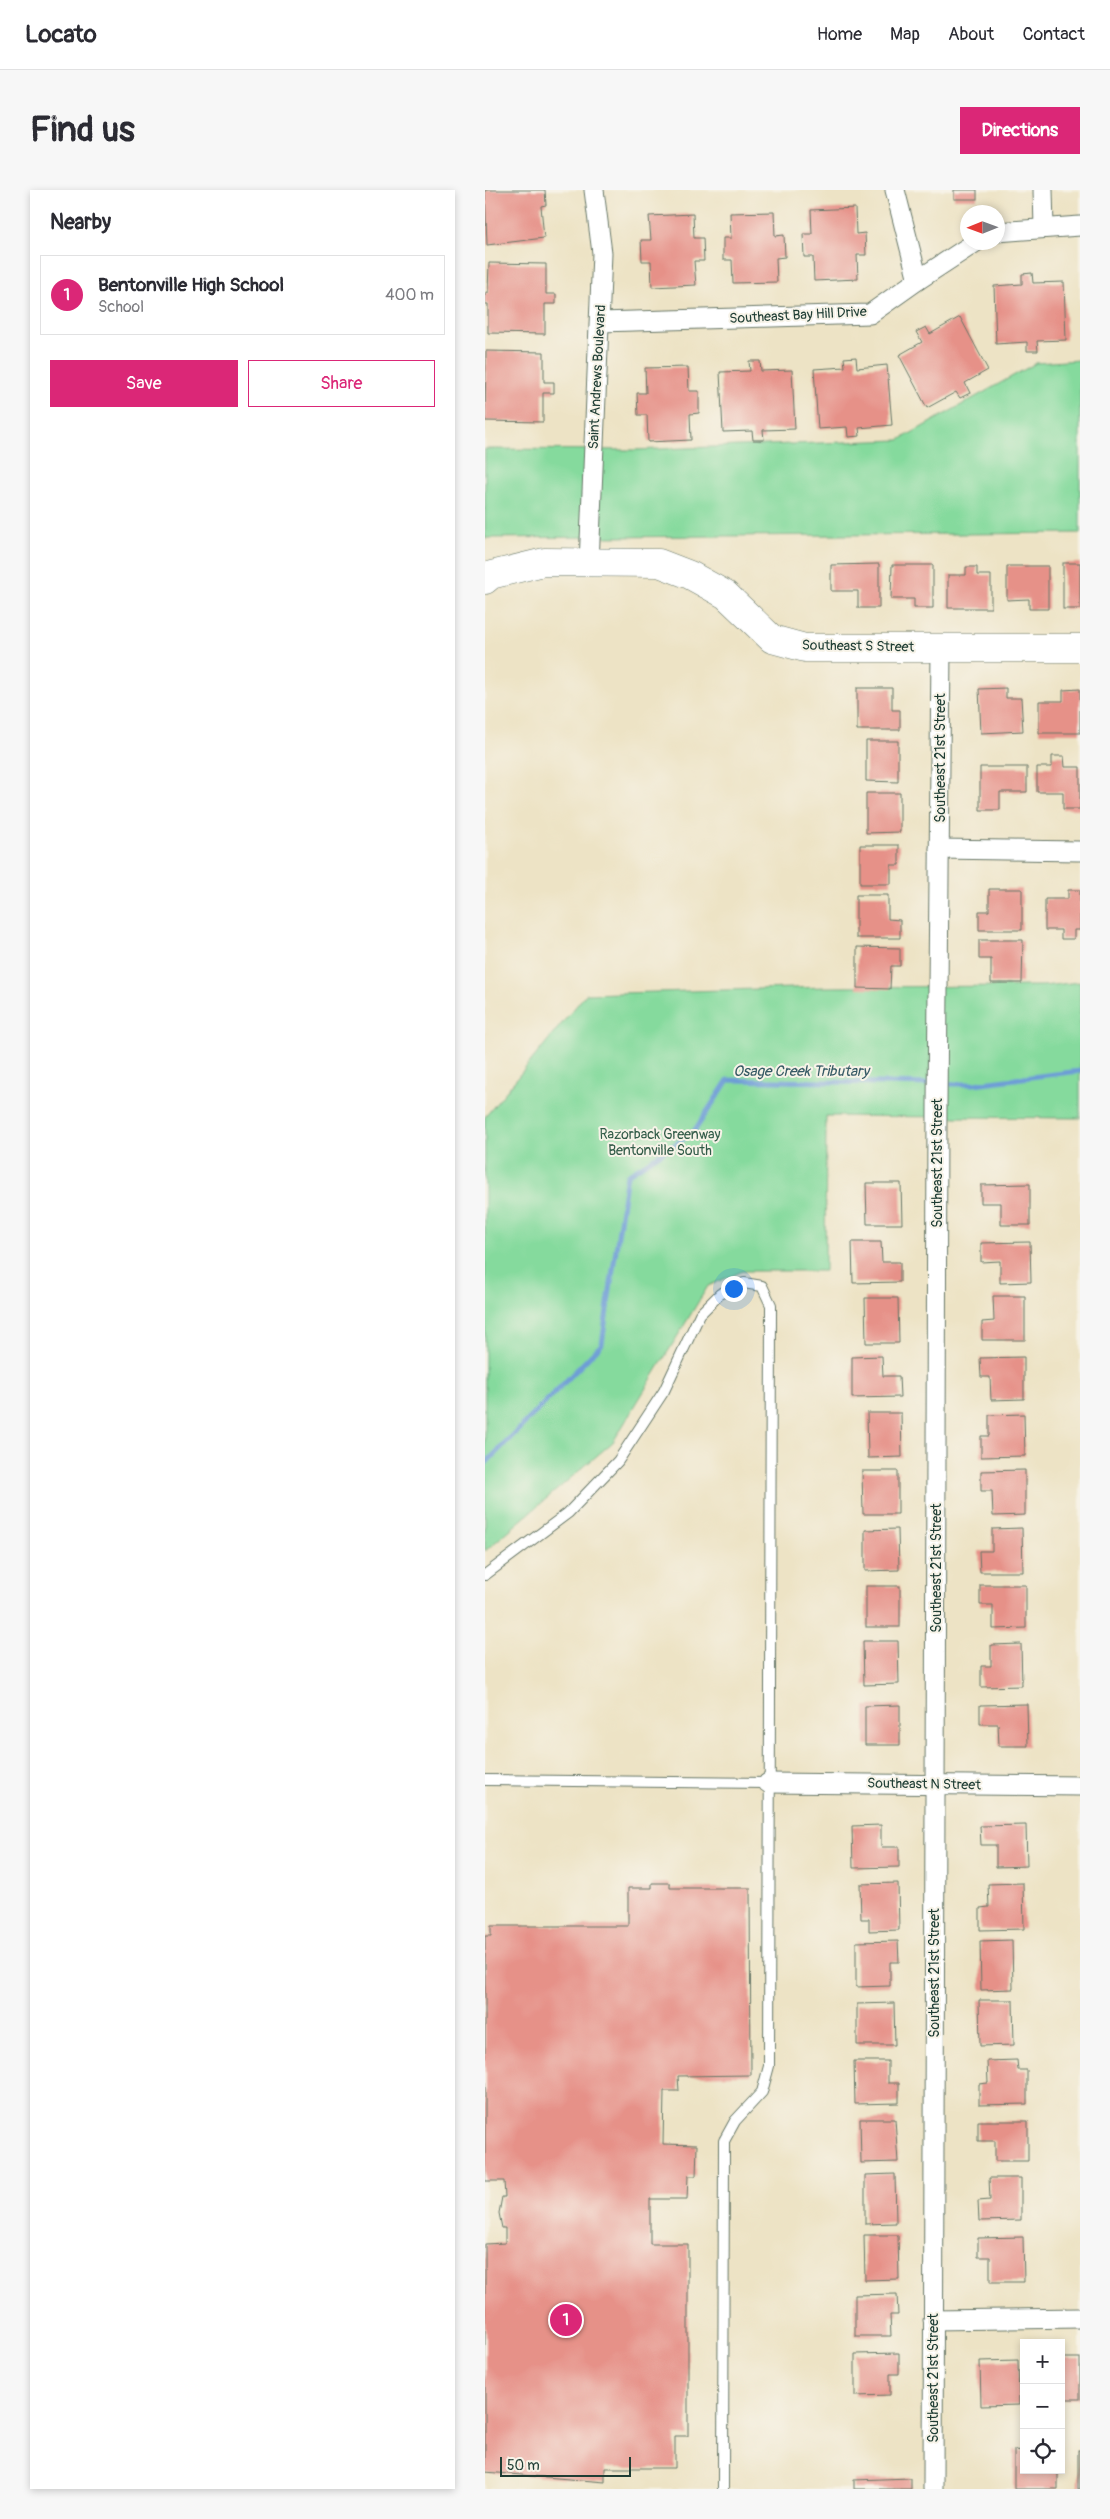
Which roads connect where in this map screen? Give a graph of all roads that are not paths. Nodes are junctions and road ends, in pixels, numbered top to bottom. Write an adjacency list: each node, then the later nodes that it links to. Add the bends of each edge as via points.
1 (594, 190): 9 (street, Saint Andrews Boulevard, via 602,253)
2 (895, 190): 8 (street)
3 (1043, 190): 5 (street)
4 (1080, 226): 5 (street)
5 (1045, 228): 6 (street)
6 (1005, 231)
7 (964, 250): 8 (street, Southeast Bay Hill Drive)
8 (918, 280): 9 (street, Southeast Bay Hill Drive, via 870,314)
9 (600, 322): 10 (street, Saint Andrews Boulevard)
10 (589, 564): 11 (street, Southeast S Street, via 544,562 491,575); 12 (street, Southeast S Street, via 659,563 690,575 725,595 772,639 805,648)
11 (485, 580)
12 (941, 647): 13 (street, Southeast S Street); 14 (street, Southeast 21st Street)
13 (1080, 648)
14 (939, 849): 15 (street); 19 (street, Southeast 21st Street)
15 (1080, 851)
16 (485, 1575): 18 (lane, via 568,1513 618,1461 664,1391 700,1314 720,1294 744,1283 762,1286 771,1305)
17 (485, 1780): 18 (lane)
18 (768, 1783): 19 (street, Southeast N Street); 23 (lane, via 769,2066 762,2092 735,2121 724,2140)
19 (935, 1784): 20 (street, Southeast N Street); 22 (street, Southeast 21st Street)
20 (1080, 1786)
21 (1080, 2318): 22 (street)
22 (933, 2320): 24 (street, Southeast 21st Street)
23 (723, 2489)
24 (933, 2489)

